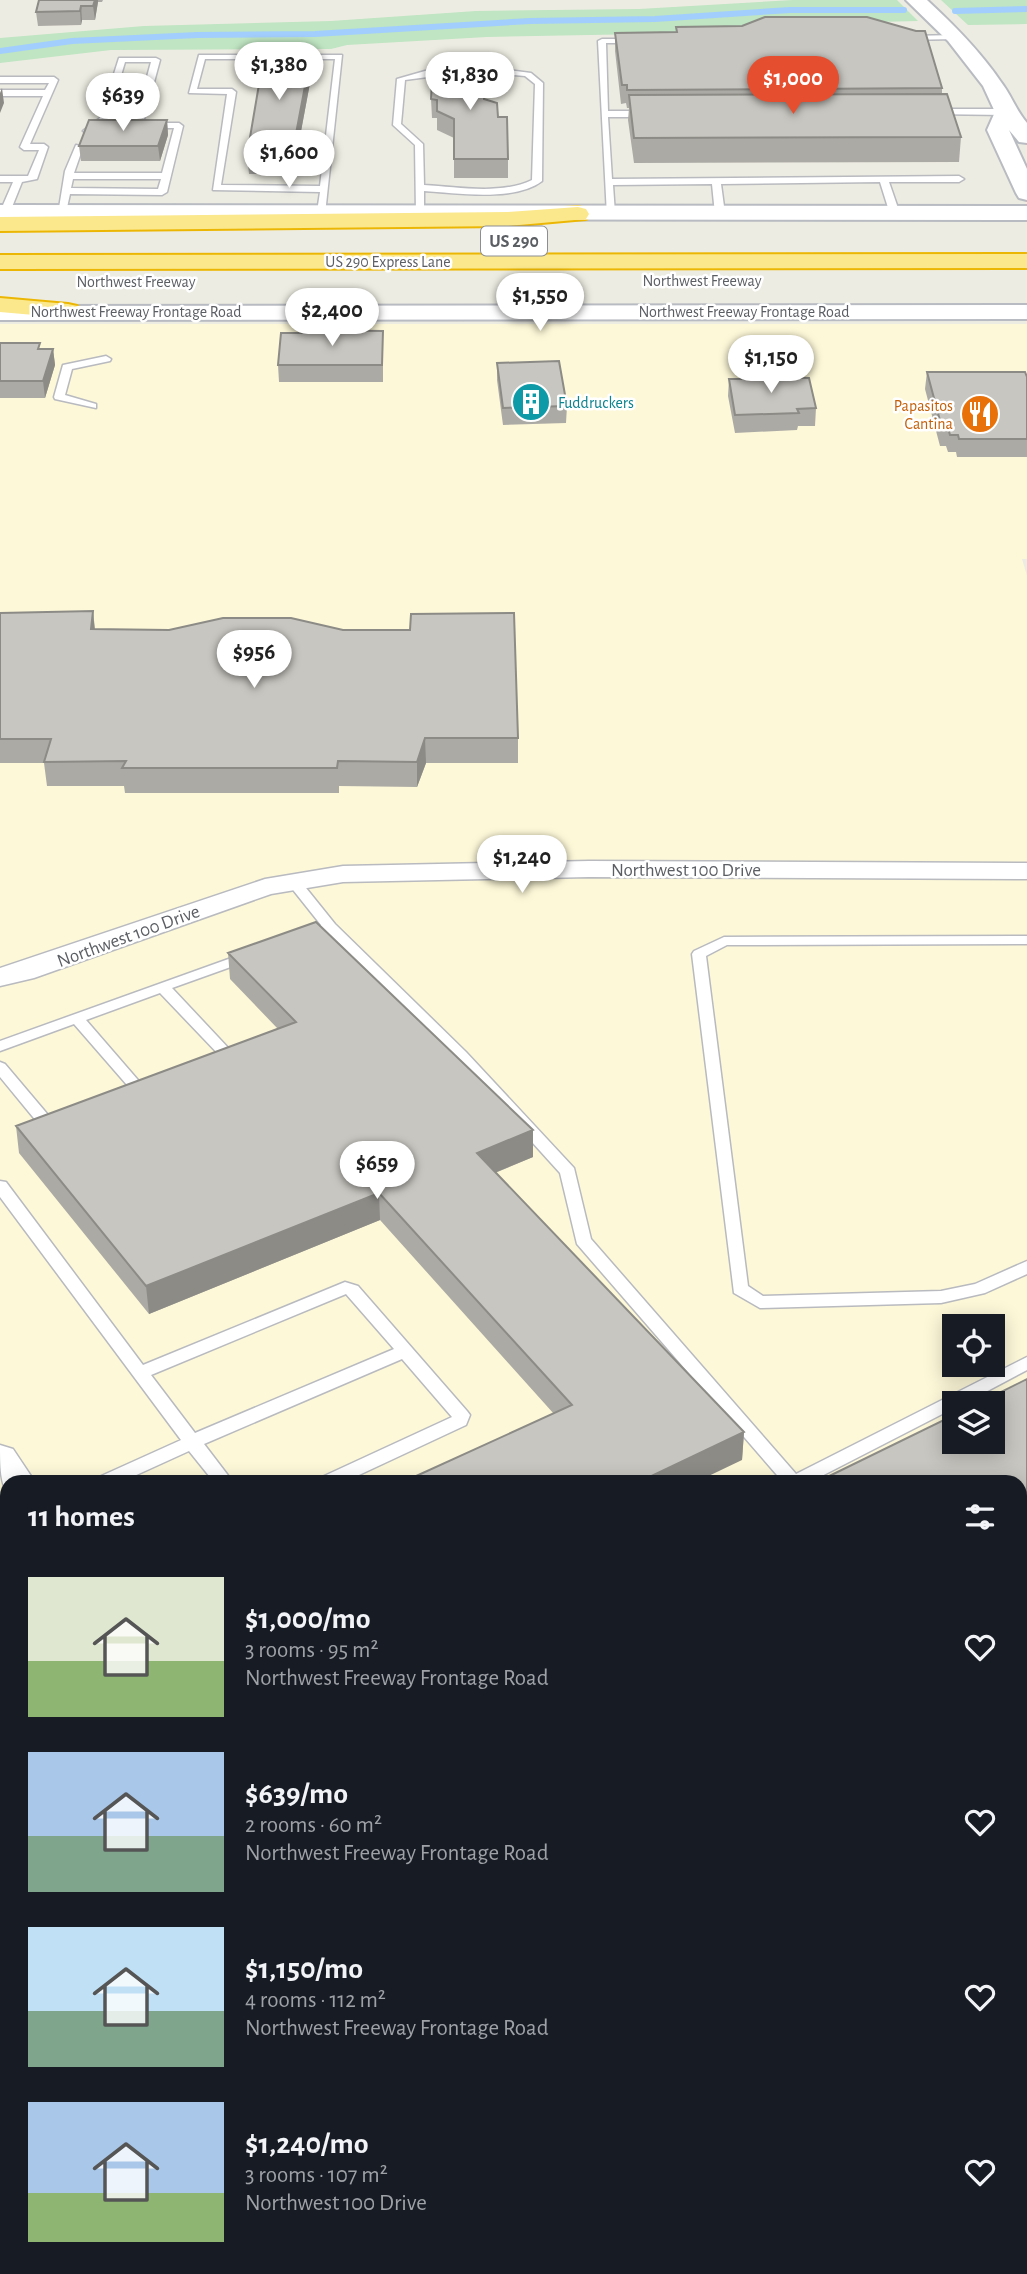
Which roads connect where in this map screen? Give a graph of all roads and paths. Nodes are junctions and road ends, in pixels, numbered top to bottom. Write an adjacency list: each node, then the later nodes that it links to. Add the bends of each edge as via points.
1 (916, 0): 3 (main road)
2 (892, 35): 4 (lane)
3 (955, 37): 4 (lane); 10 (main road, via 993,85)
4 (904, 38): 6 (lane)
5 (642, 40): 12 (lane, via 602,41)
6 (909, 49)
7 (0, 80): 9 (lane, via 54,80)
8 (0, 93): 9 (lane)
9 (50, 93): 19 (lane, via 24,147 44,147 32,179)
10 (1006, 111): 11 (lane, via 931,107); 14 (main road); 23 (main road, via 998,130)
11 (919, 112)
12 (604, 114): 13 (lane); 22 (lane)
13 (659, 114)
14 (1027, 137)
15 (69, 173): 16 (lane); 16 (lane, via 84,132 104,119 122,60 156,60 138,125 179,126); 25 (lane)
16 (166, 176): 25 (lane, via 162,192)
17 (959, 178): 20 (lane)
18 (0, 179): 19 (lane)
19 (19, 179): 32 (lane)
20 (884, 179): 21 (lane); 31 (lane)
21 (716, 181): 22 (lane); 30 (lane)
22 (610, 182): 29 (lane)
23 (1027, 193)
24 (419, 200): 24 (lane, via 419,144 397,125 401,79 422,73 499,72 528,74 539,83 537,181 531,186); 26 (main road); 28 (main road)
25 (63, 201): 26 (main road); 32 (main road)
26 (323, 201): 26 (lane, via 339,57 202,57 192,91 232,92 216,188)
27 (1027, 213): 31 (main road)
28 (578, 214): 29 (main road); 32 (highway, via 508,219)
29 (610, 214): 30 (main road)
30 (720, 214): 31 (main road)
31 (895, 214)
32 (2, 216)
33 (0, 241): 34 (highway, US 290)
34 (1027, 241)
35 (1027, 261): 36 (highway, US 290 Express Lane)
36 (0, 262)
37 (1027, 280): 38 (highway, Northwest Freeway / US 290)
38 (0, 281)
39 (0, 305): 40 (highway)
40 (68, 311): 41 (main road, Northwest Freeway Frontage Road); 42 (main road, Northwest Freeway Frontage Road)
41 (1027, 312)
42 (0, 313)
43 (106, 359): 44 (lane, via 67,367 61,387 59,397)
44 (92, 406)
45 (1027, 871): 46 (street, Northwest 100 Drive, via 589,869 369,873)
46 (293, 881): 47 (lane); 51 (street, Northwest 100 Drive)
47 (330, 926): 48 (lane); 70 (lane, via 461,1055 568,1172 583,1240)
48 (305, 936)
49 (1027, 940): 60 (lane, via 724,941 699,954 740,1289 760,1302 941,1297 979,1289)
50 (266, 950): 52 (lane)
51 (8, 977)
52 (163, 987): 53 (lane); 55 (lane)
53 (77, 1018): 54 (lane); 57 (lane)
54 (0, 1046)
55 (229, 1056)
56 (0, 1067): 58 (lane)
57 (139, 1090)
58 (48, 1125)
59 (0, 1186): 63 (lane)
60 (1027, 1267)
61 (405, 1351): 63 (lane, via 352,1290 345,1288); 64 (lane); 69 (lane, via 461,1415 460,1421)
62 (1027, 1363): 71 (lane)
63 (140, 1373): 64 (lane)
64 (192, 1442): 67 (lane); 68 (lane)
65 (0, 1458): 66 (street)
66 (12, 1475)
67 (119, 1475)
68 (218, 1475)
69 (343, 1475)
70 (788, 1475)
71 (808, 1475)

